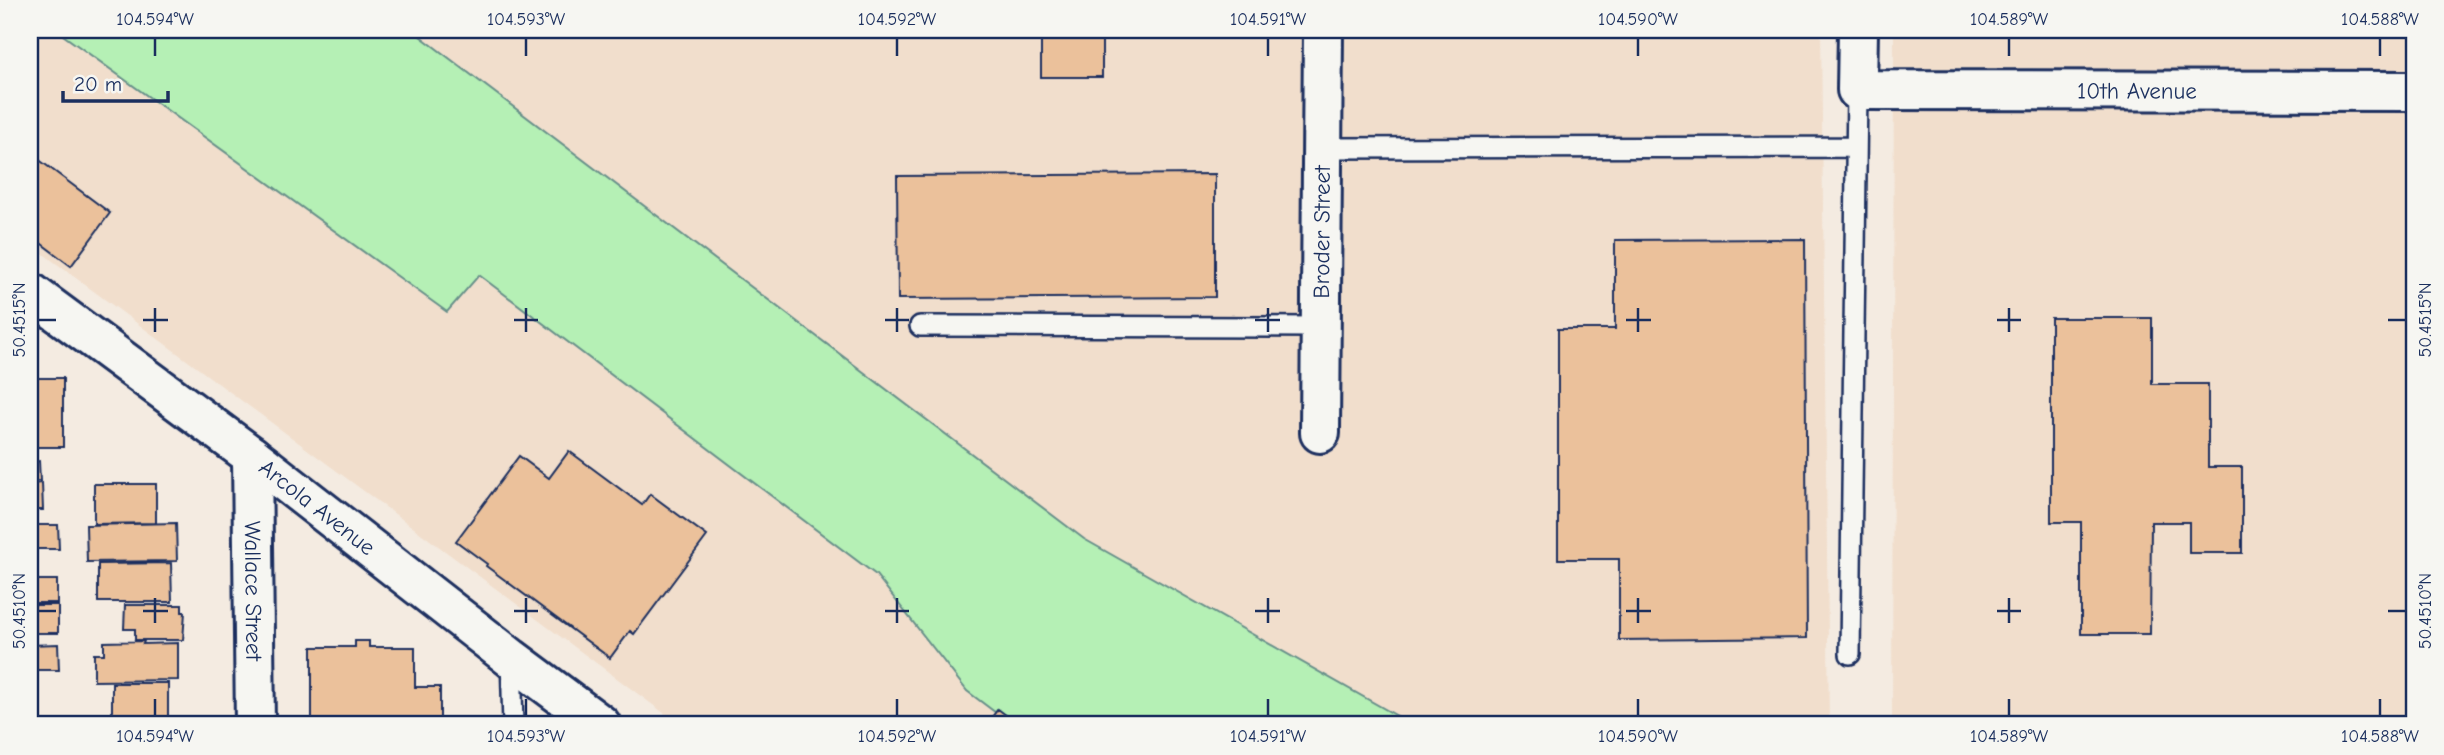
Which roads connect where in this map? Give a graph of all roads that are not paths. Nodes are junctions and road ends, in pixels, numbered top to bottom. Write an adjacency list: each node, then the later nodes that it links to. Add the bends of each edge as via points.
1 (1323, 30): 6 (street, Broder Street)
2 (1858, 30): 3 (street)
3 (1857, 90): 4 (street, 10th Avenue); 5 (lane)
4 (2414, 92)
5 (1855, 147): 6 (lane); 12 (lane)
6 (1322, 148): 9 (street, Broder Street)
7 (30, 292): 11 (street, Arcola Avenue)
8 (920, 326): 9 (lane)
9 (1321, 327): 10 (street, Broder Street)
10 (1320, 433)
11 (252, 456): 13 (street, Arcola Avenue); 14 (street, Wallace Street)
12 (1850, 654)
13 (511, 658): 15 (lane); 16 (street, Arcola Avenue)
14 (255, 725)
15 (513, 725)
16 (601, 725)

